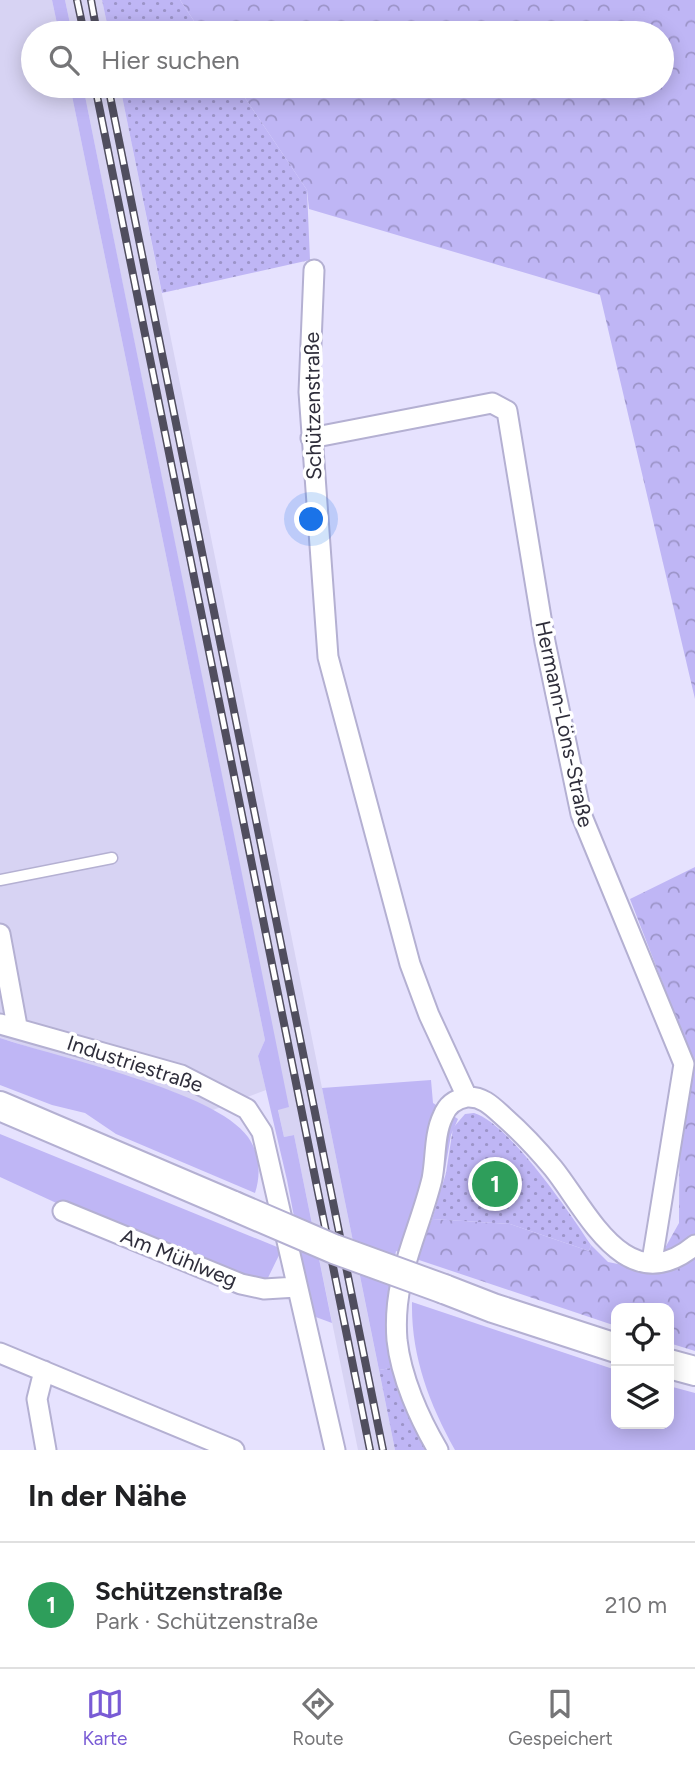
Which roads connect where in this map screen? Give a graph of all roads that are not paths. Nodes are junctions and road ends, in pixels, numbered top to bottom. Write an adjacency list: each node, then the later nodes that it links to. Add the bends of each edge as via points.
1 (314, 270): 2 (street, Schützenstraße, via 309,392)
2 (312, 438): 7 (street, Schützenstraße, via 328,657 410,964); 11 (street, Hermann-Löns-Straße, via 492,403 507,411 545,642 581,814 684,1064)
3 (112, 858): 4 (lane)
4 (0, 880)
5 (0, 934): 6 (street)
6 (9, 1025): 12 (street, Industriestraße, via 181,1075 247,1108 262,1132)
7 (467, 1097): 11 (street, via 489,1104 533,1146 610,1246 626,1256); 21 (street, via 448,1107 442,1118 431,1183 406,1253 398,1294 401,1363)
8 (0, 1106): 13 (main road, bridge, via 334,1249)
9 (63, 1211): 12 (street, Am Mühlweg, via 241,1284 271,1290)
10 (695, 1245): 11 (street, via 676,1256)
11 (652, 1261)
12 (297, 1287): 20 (street, Industriestraße)
13 (611, 1346)
14 (0, 1353): 16 (street)
15 (674, 1365): 17 (main road)
16 (44, 1371): 18 (street, via 37,1399); 19 (street)
17 (695, 1371)
18 (46, 1450)
19 (234, 1450)
20 (335, 1450)
21 (438, 1450)

